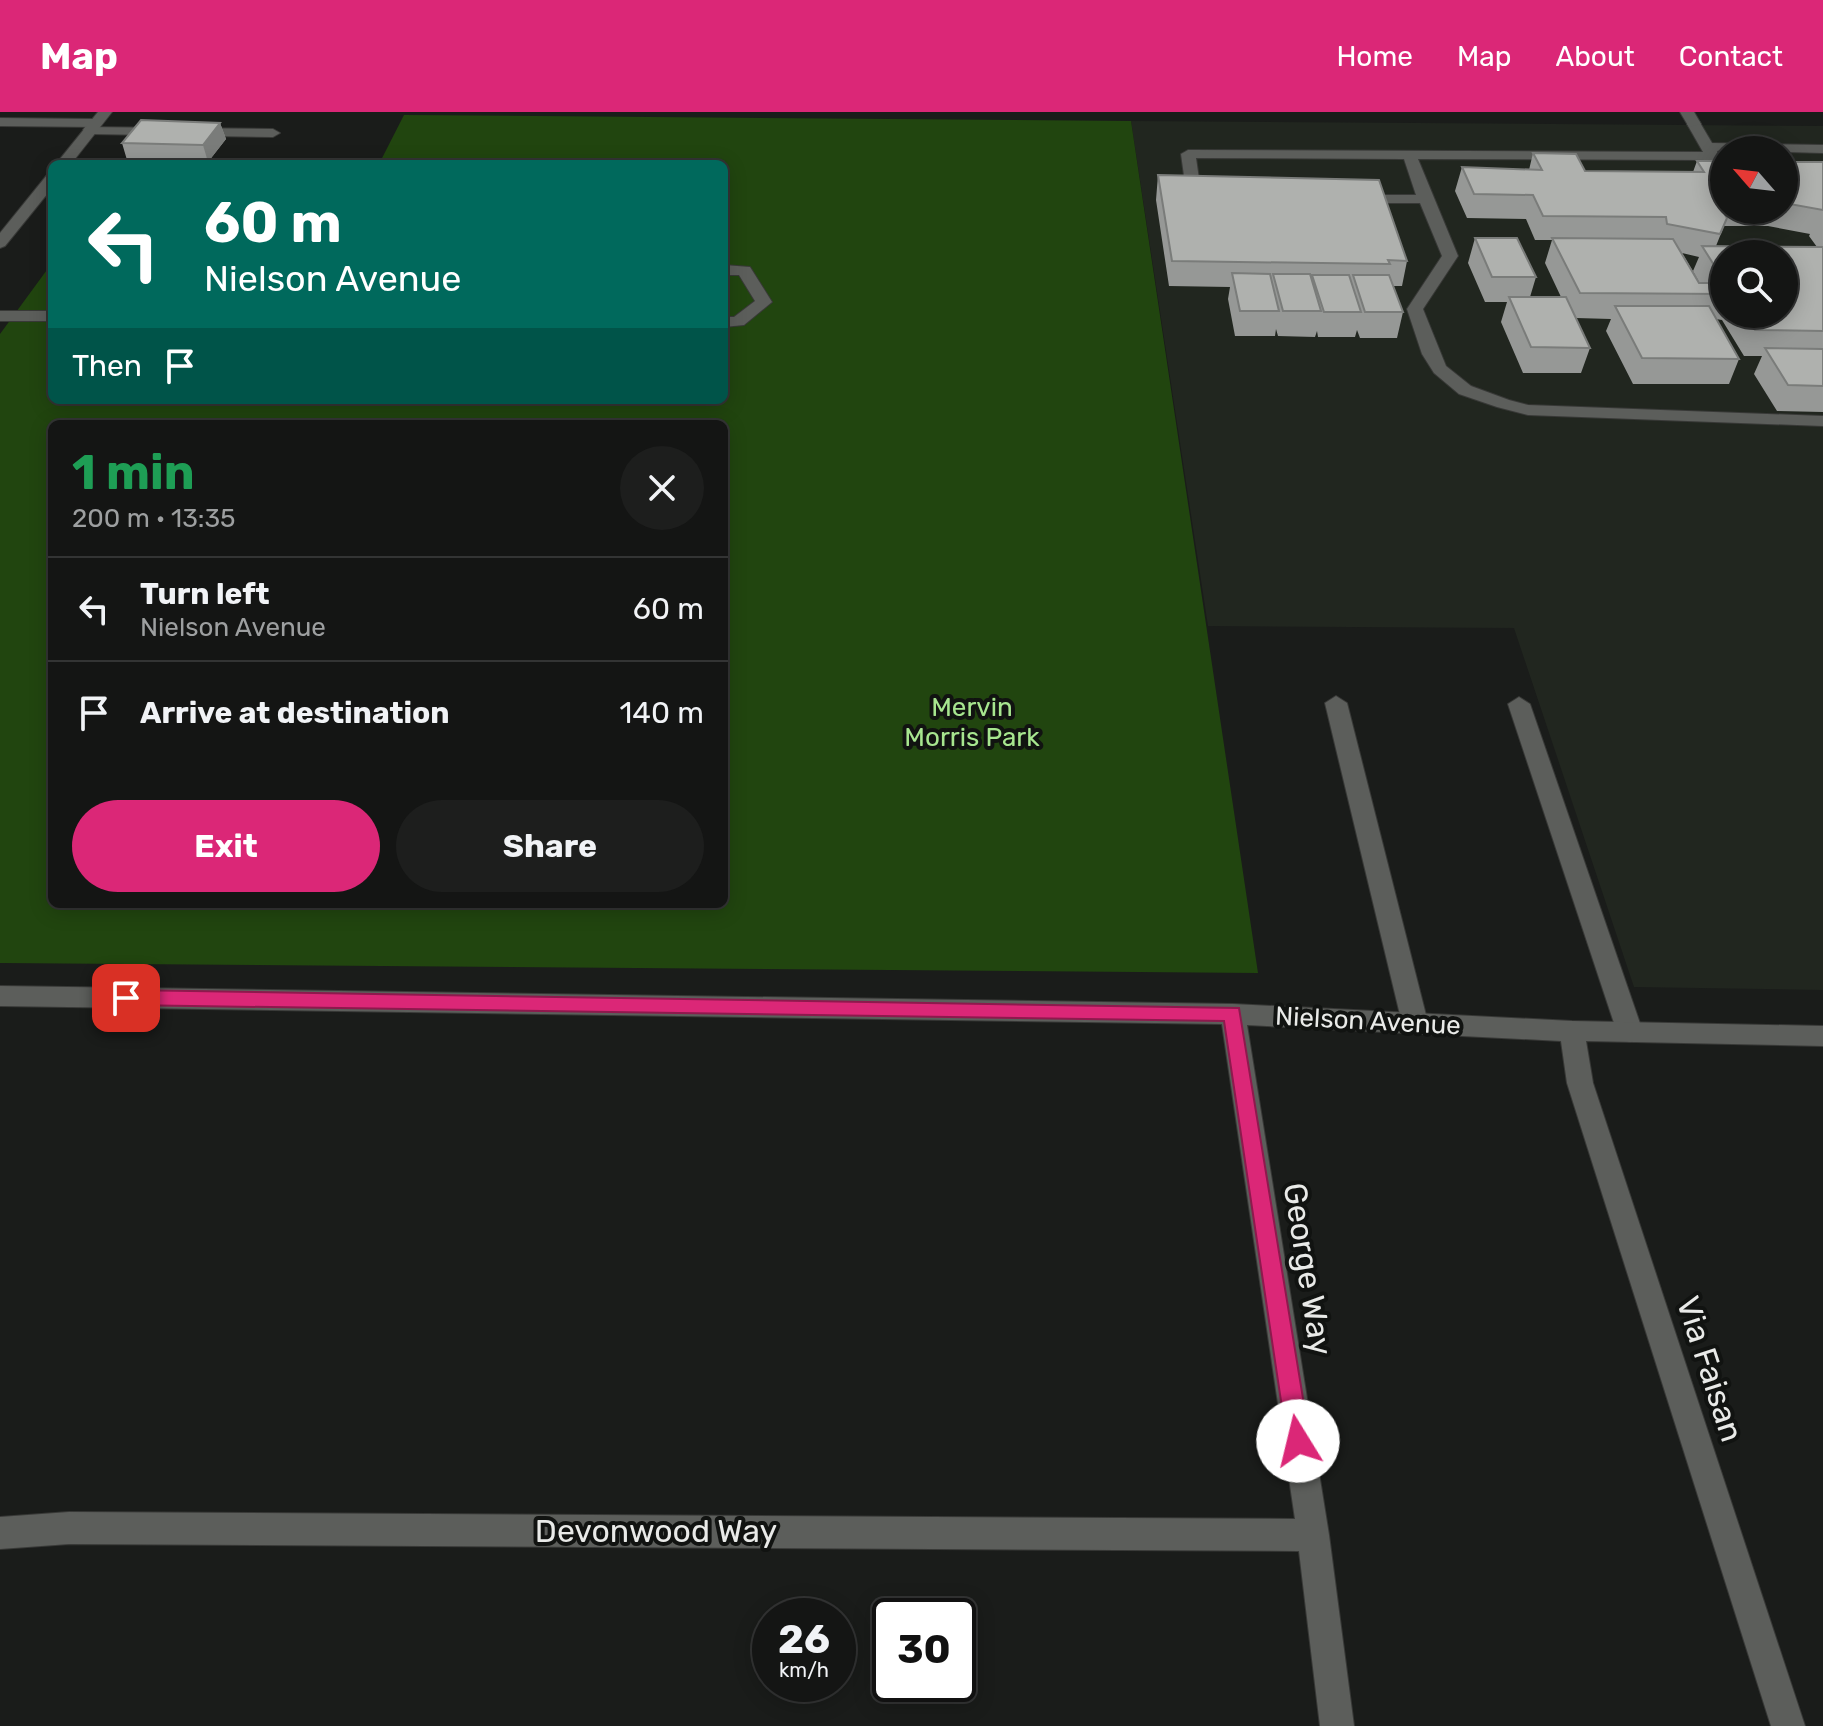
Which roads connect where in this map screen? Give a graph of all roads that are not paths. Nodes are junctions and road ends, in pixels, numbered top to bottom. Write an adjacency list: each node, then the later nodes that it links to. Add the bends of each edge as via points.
1 (1690, 118): 5 (street)
2 (0, 122): 3 (street)
3 (97, 122): 4 (street); 8 (street)
4 (273, 133)
5 (1708, 147): 6 (street); 7 (street, via 1713,156)
6 (1823, 149)
7 (1409, 154): 10 (street, via 1188,154 1194,197); 12 (street)
8 (66, 160)
9 (48, 183): 13 (street)
10 (1225, 198)
11 (1346, 199): 12 (street)
12 (1425, 199): 18 (street, via 1450,256 1415,309 1424,345 1442,376 1481,398 1528,410)
13 (0, 243)
14 (728, 270): 17 (street, via 744,270 764,302 738,322)
15 (0, 316): 16 (street)
16 (48, 316)
17 (728, 322)
18 (1823, 421)
19 (1336, 703): 23 (street)
20 (1519, 704): 25 (street)
21 (0, 996): 22 (street, Nielson Avenue)
22 (1233, 1014): 23 (street, Nielson Avenue); 28 (street, George Way)
23 (1415, 1023): 24 (street, Nielson Avenue)
24 (1572, 1031): 25 (street, Nielson Avenue); 30 (street, Via Faisan, via 1580,1083)
25 (1630, 1032): 26 (street, Nielson Avenue)
26 (1823, 1036)
27 (0, 1533): 28 (street, Devonwood Way, via 69,1528)
28 (1313, 1535): 29 (street, George Way)
29 (1337, 1726)
30 (1788, 1726)

